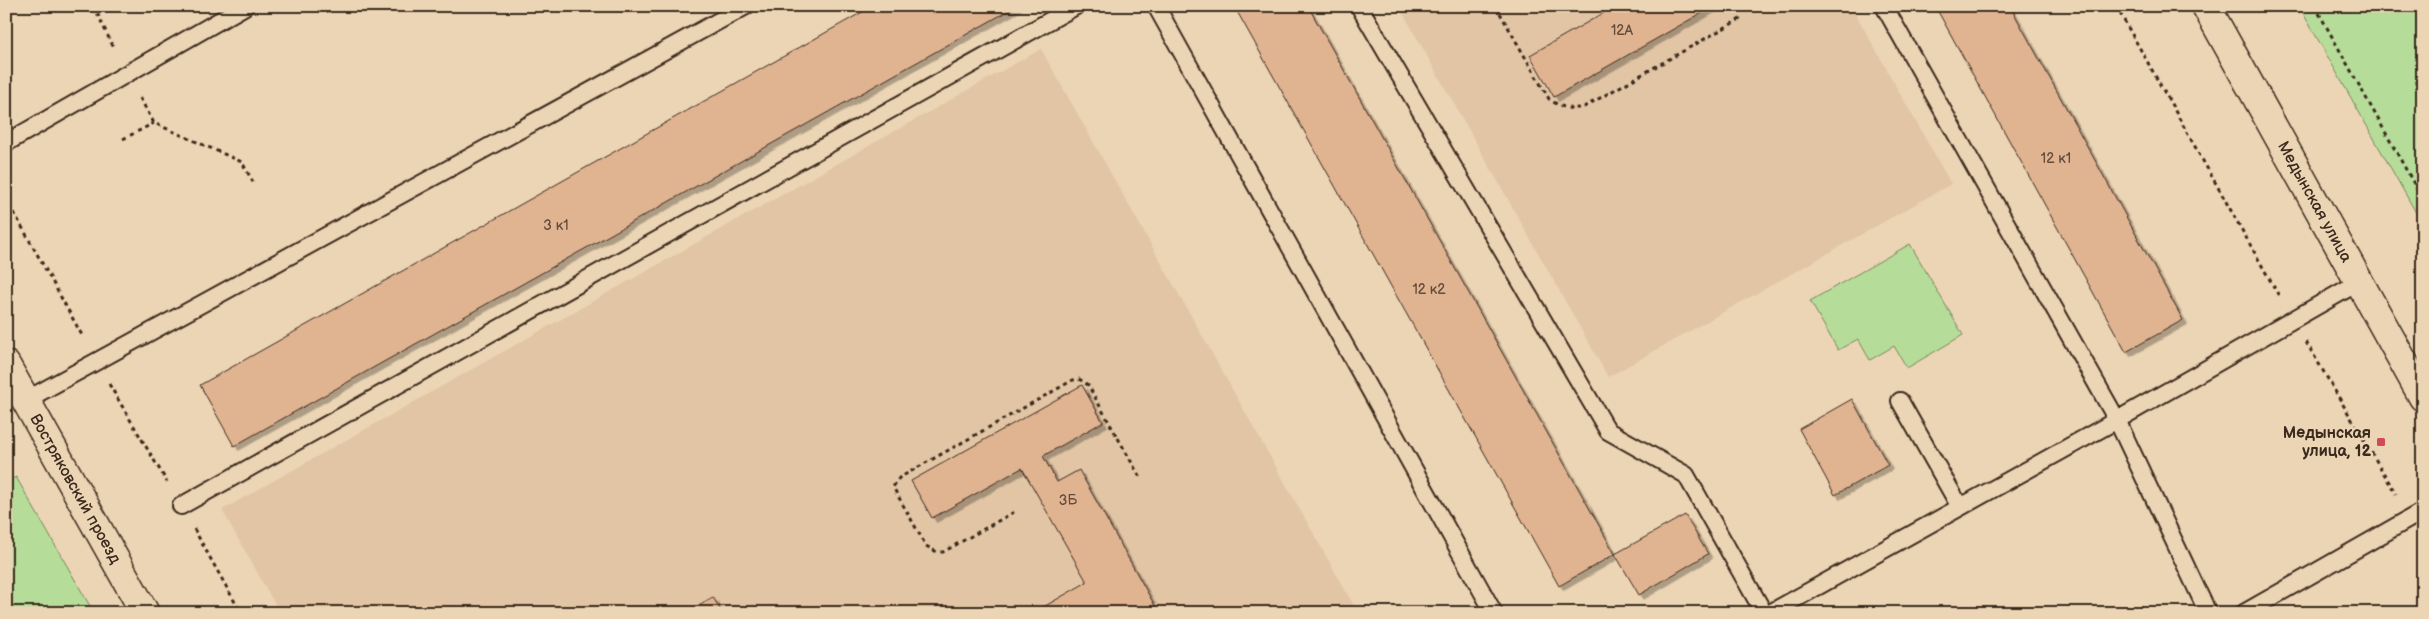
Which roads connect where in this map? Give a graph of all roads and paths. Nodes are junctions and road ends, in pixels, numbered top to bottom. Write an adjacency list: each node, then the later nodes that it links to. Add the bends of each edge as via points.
1 (94, 6): 13 (path)
2 (245, 6): 13 (lane)
3 (746, 6): 24 (lane)
4 (1076, 6): 31 (lane)
5 (1156, 6): 37 (lane)
6 (1359, 6): 38 (lane, via 1608,431 1686,475)
7 (1496, 6): 12 (path, via 1549,99 1560,108 1570,110 1584,107)
8 (1884, 6): 29 (lane)
9 (2116, 6): 23 (path)
10 (2206, 6): 22 (street, Медынская улица)
11 (2315, 6): 19 (path)
12 (1742, 18)
13 (126, 74): 14 (path); 16 (lane)
14 (154, 123): 15 (path); 18 (path, via 242,162)
15 (123, 140)
16 (6, 142)
17 (2423, 170): 19 (path)
18 (254, 184)
19 (2418, 191): 21 (path)
20 (6, 198): 24 (path)
21 (2423, 200)
22 (2359, 282): 23 (lane); 26 (street, Медынская улица)
23 (2292, 320): 29 (lane); 34 (path)
24 (96, 362): 27 (lane); 31 (path)
25 (6, 365): 27 (street, Востряковский проезд)
26 (2423, 397)
27 (26, 400): 35 (street, Востряковский проезд)
28 (1900, 401): 32 (lane)
29 (2117, 420): 32 (lane); 40 (lane)
30 (1141, 479): 33 (path, via 1088,385 1079,379 899,478 893,487 926,546 937,552 943,552)
31 (181, 506): 36 (path)
32 (1960, 507): 39 (lane)
33 (1014, 512)
34 (2417, 515): 41 (lane)
35 (146, 613)
36 (241, 613)
37 (1494, 613)
38 (1764, 613)
39 (1770, 613)
40 (2208, 613)
41 (2244, 613)

